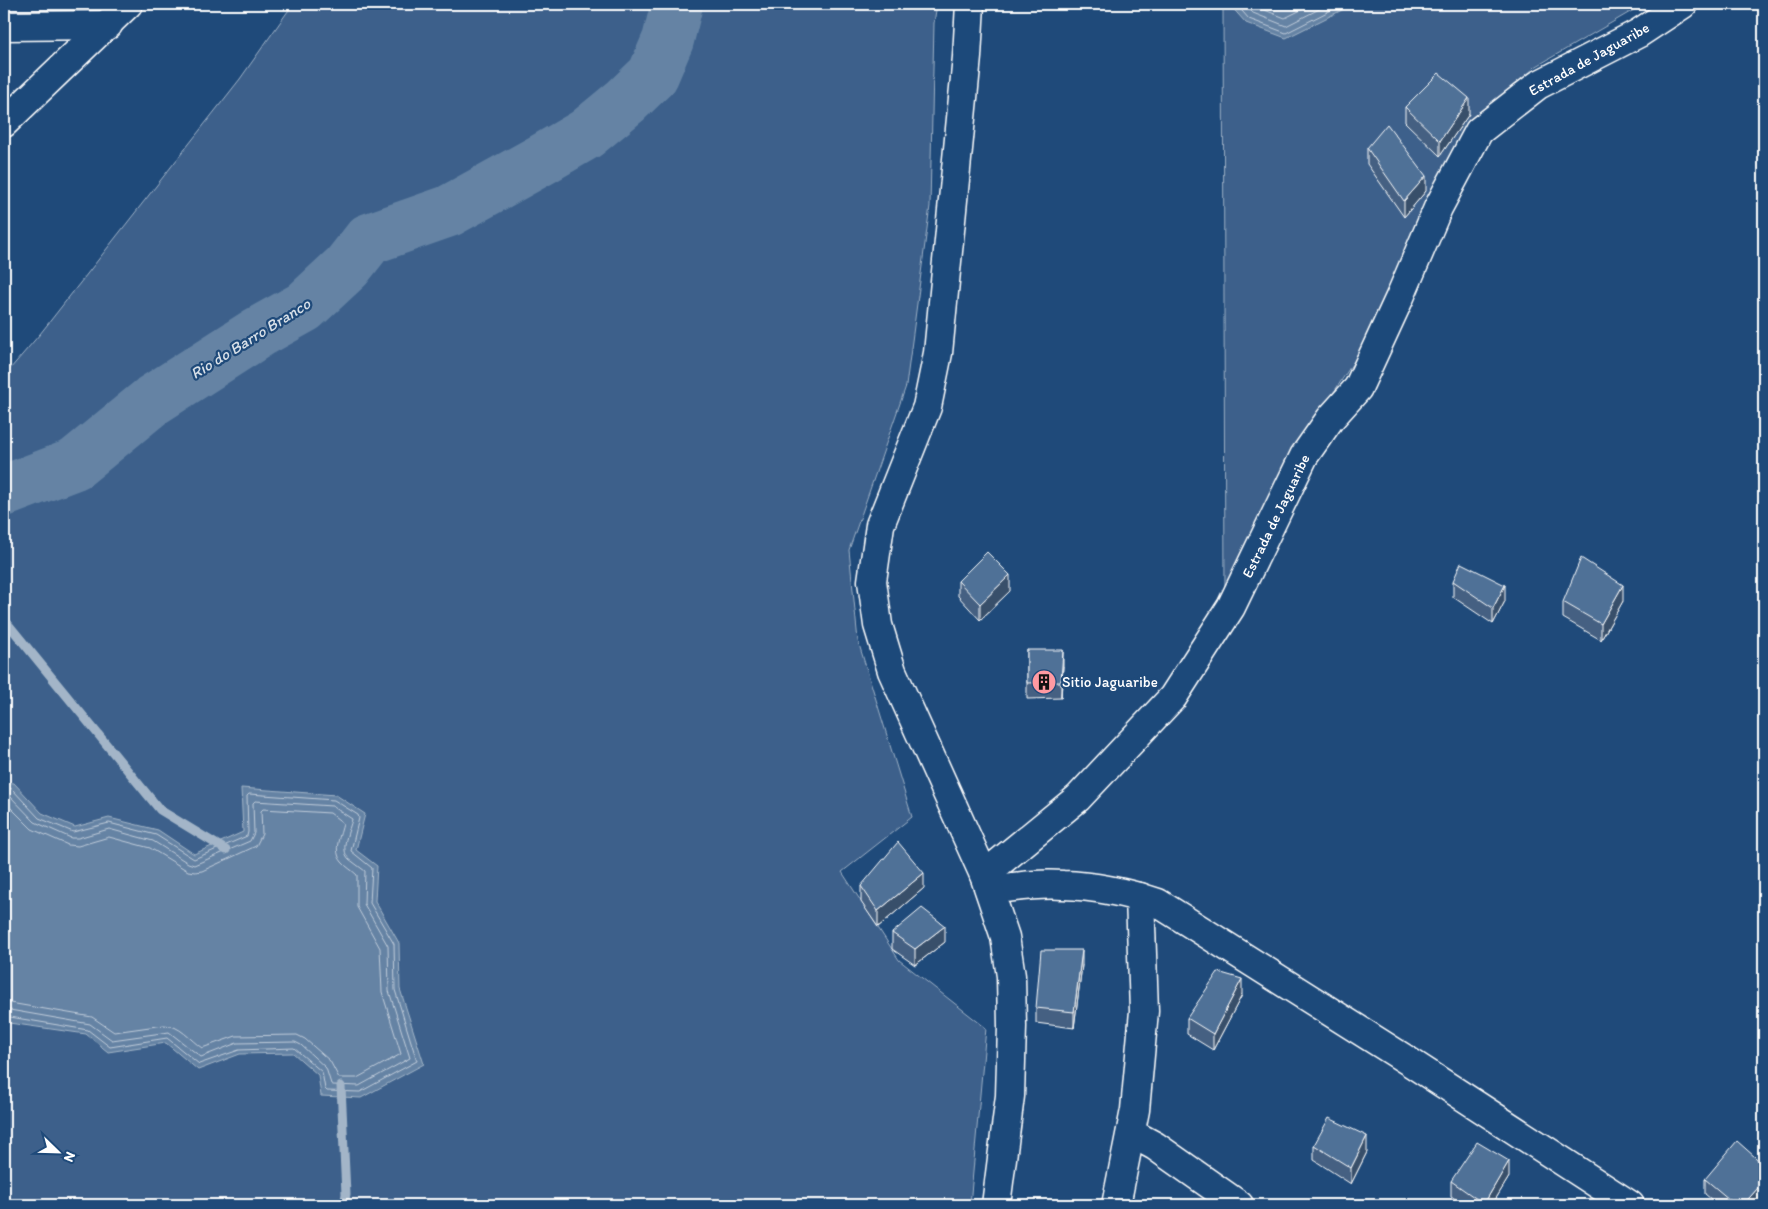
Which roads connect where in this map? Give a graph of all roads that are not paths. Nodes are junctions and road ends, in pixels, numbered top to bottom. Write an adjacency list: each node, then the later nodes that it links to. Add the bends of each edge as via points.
1 (128, 4): 4 (street)
2 (970, 4): 7 (street, via 938,353 927,407 880,525 872,581 878,624 892,671)
3 (1683, 4): 7 (street, Estrada de Jaguaribe, via 1638,33 1538,85 1479,131 1438,208 1358,388 1330,419 1304,456 1231,607 1173,697 1078,798)
4 (108, 25): 5 (street); 6 (street)
5 (4, 26)
6 (4, 123)
7 (987, 882): 8 (street, via 1063,884); 10 (street, via 1005,937 1011,976 1010,1096)
8 (1140, 897): 9 (street, via 1144,1011); 13 (street, via 1158,903 1202,930)
9 (1131, 1133): 11 (street); 12 (street)
10 (996, 1205)
11 (1116, 1205)
12 (1238, 1205)
13 (1630, 1205)

